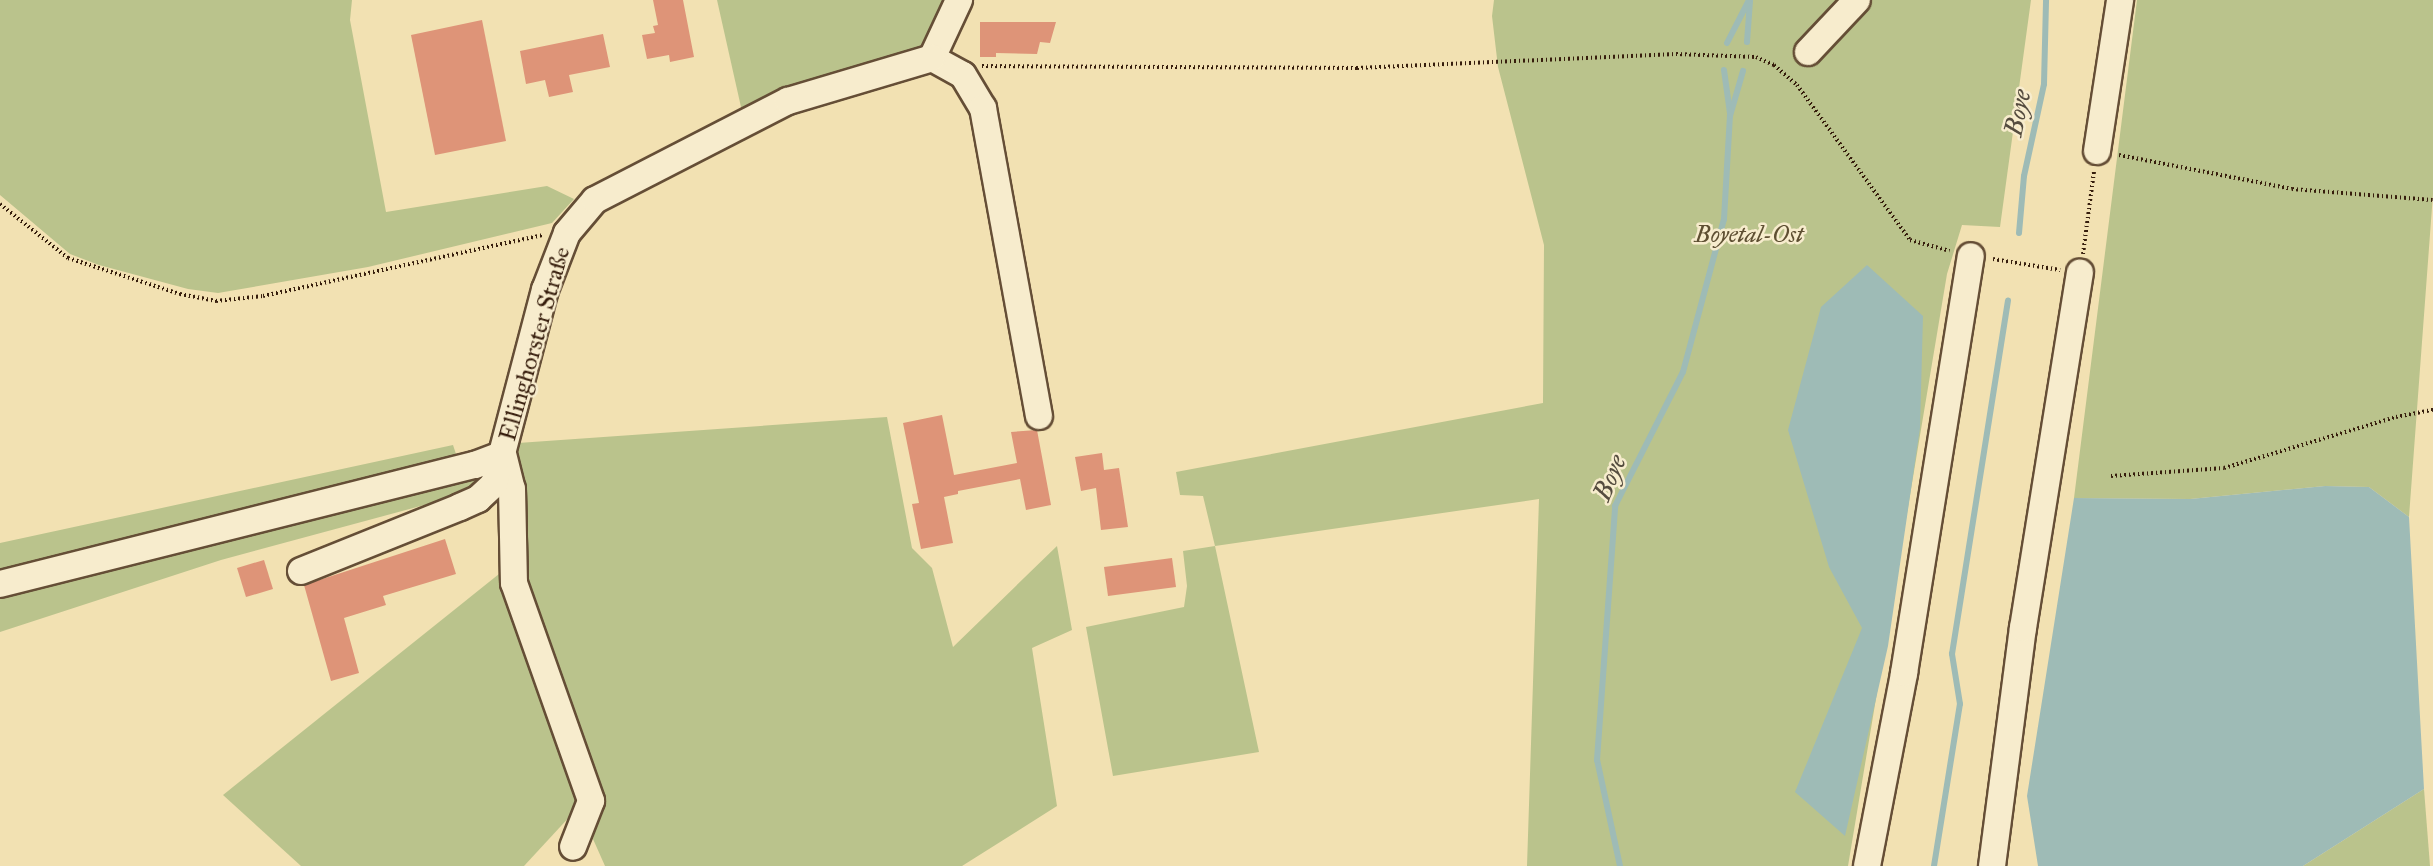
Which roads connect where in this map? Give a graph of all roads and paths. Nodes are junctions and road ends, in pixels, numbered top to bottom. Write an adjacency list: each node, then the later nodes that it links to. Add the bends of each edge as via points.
1 (959, 0): 5 (street)
2 (1857, 0): 4 (street)
3 (2120, 0): 6 (street)
4 (1808, 52)
5 (942, 62): 9 (street, Ellinghorster Straße, via 778,106 595,200); 10 (path, via 1357,68 1676,54 1756,57 1774,65 1797,85); 14 (street, via 972,86 983,108)
6 (2097, 151): 7 (path, via 2292,189); 12 (path)
7 (2433, 200)
8 (0, 204): 9 (path, via 68,258 180,294 216,301 263,296 519,237)
9 (567, 233): 15 (street, Ellinghorster Straße, via 545,290)
10 (1910, 240)
11 (1971, 256): 20 (street, via 1906,662)
12 (2080, 273): 21 (street, via 2023,628)
13 (2433, 410): 16 (path, via 2396,417 2224,468)
14 (1039, 416)
15 (503, 454): 17 (street, via 494,484 478,499); 18 (street, Ellinghorster Straße, via 475,465); 19 (street, via 512,489 514,584 591,801)
16 (2111, 476)
17 (301, 571)
18 (0, 584)
19 (573, 847)
20 (1867, 866)
21 (1992, 866)

